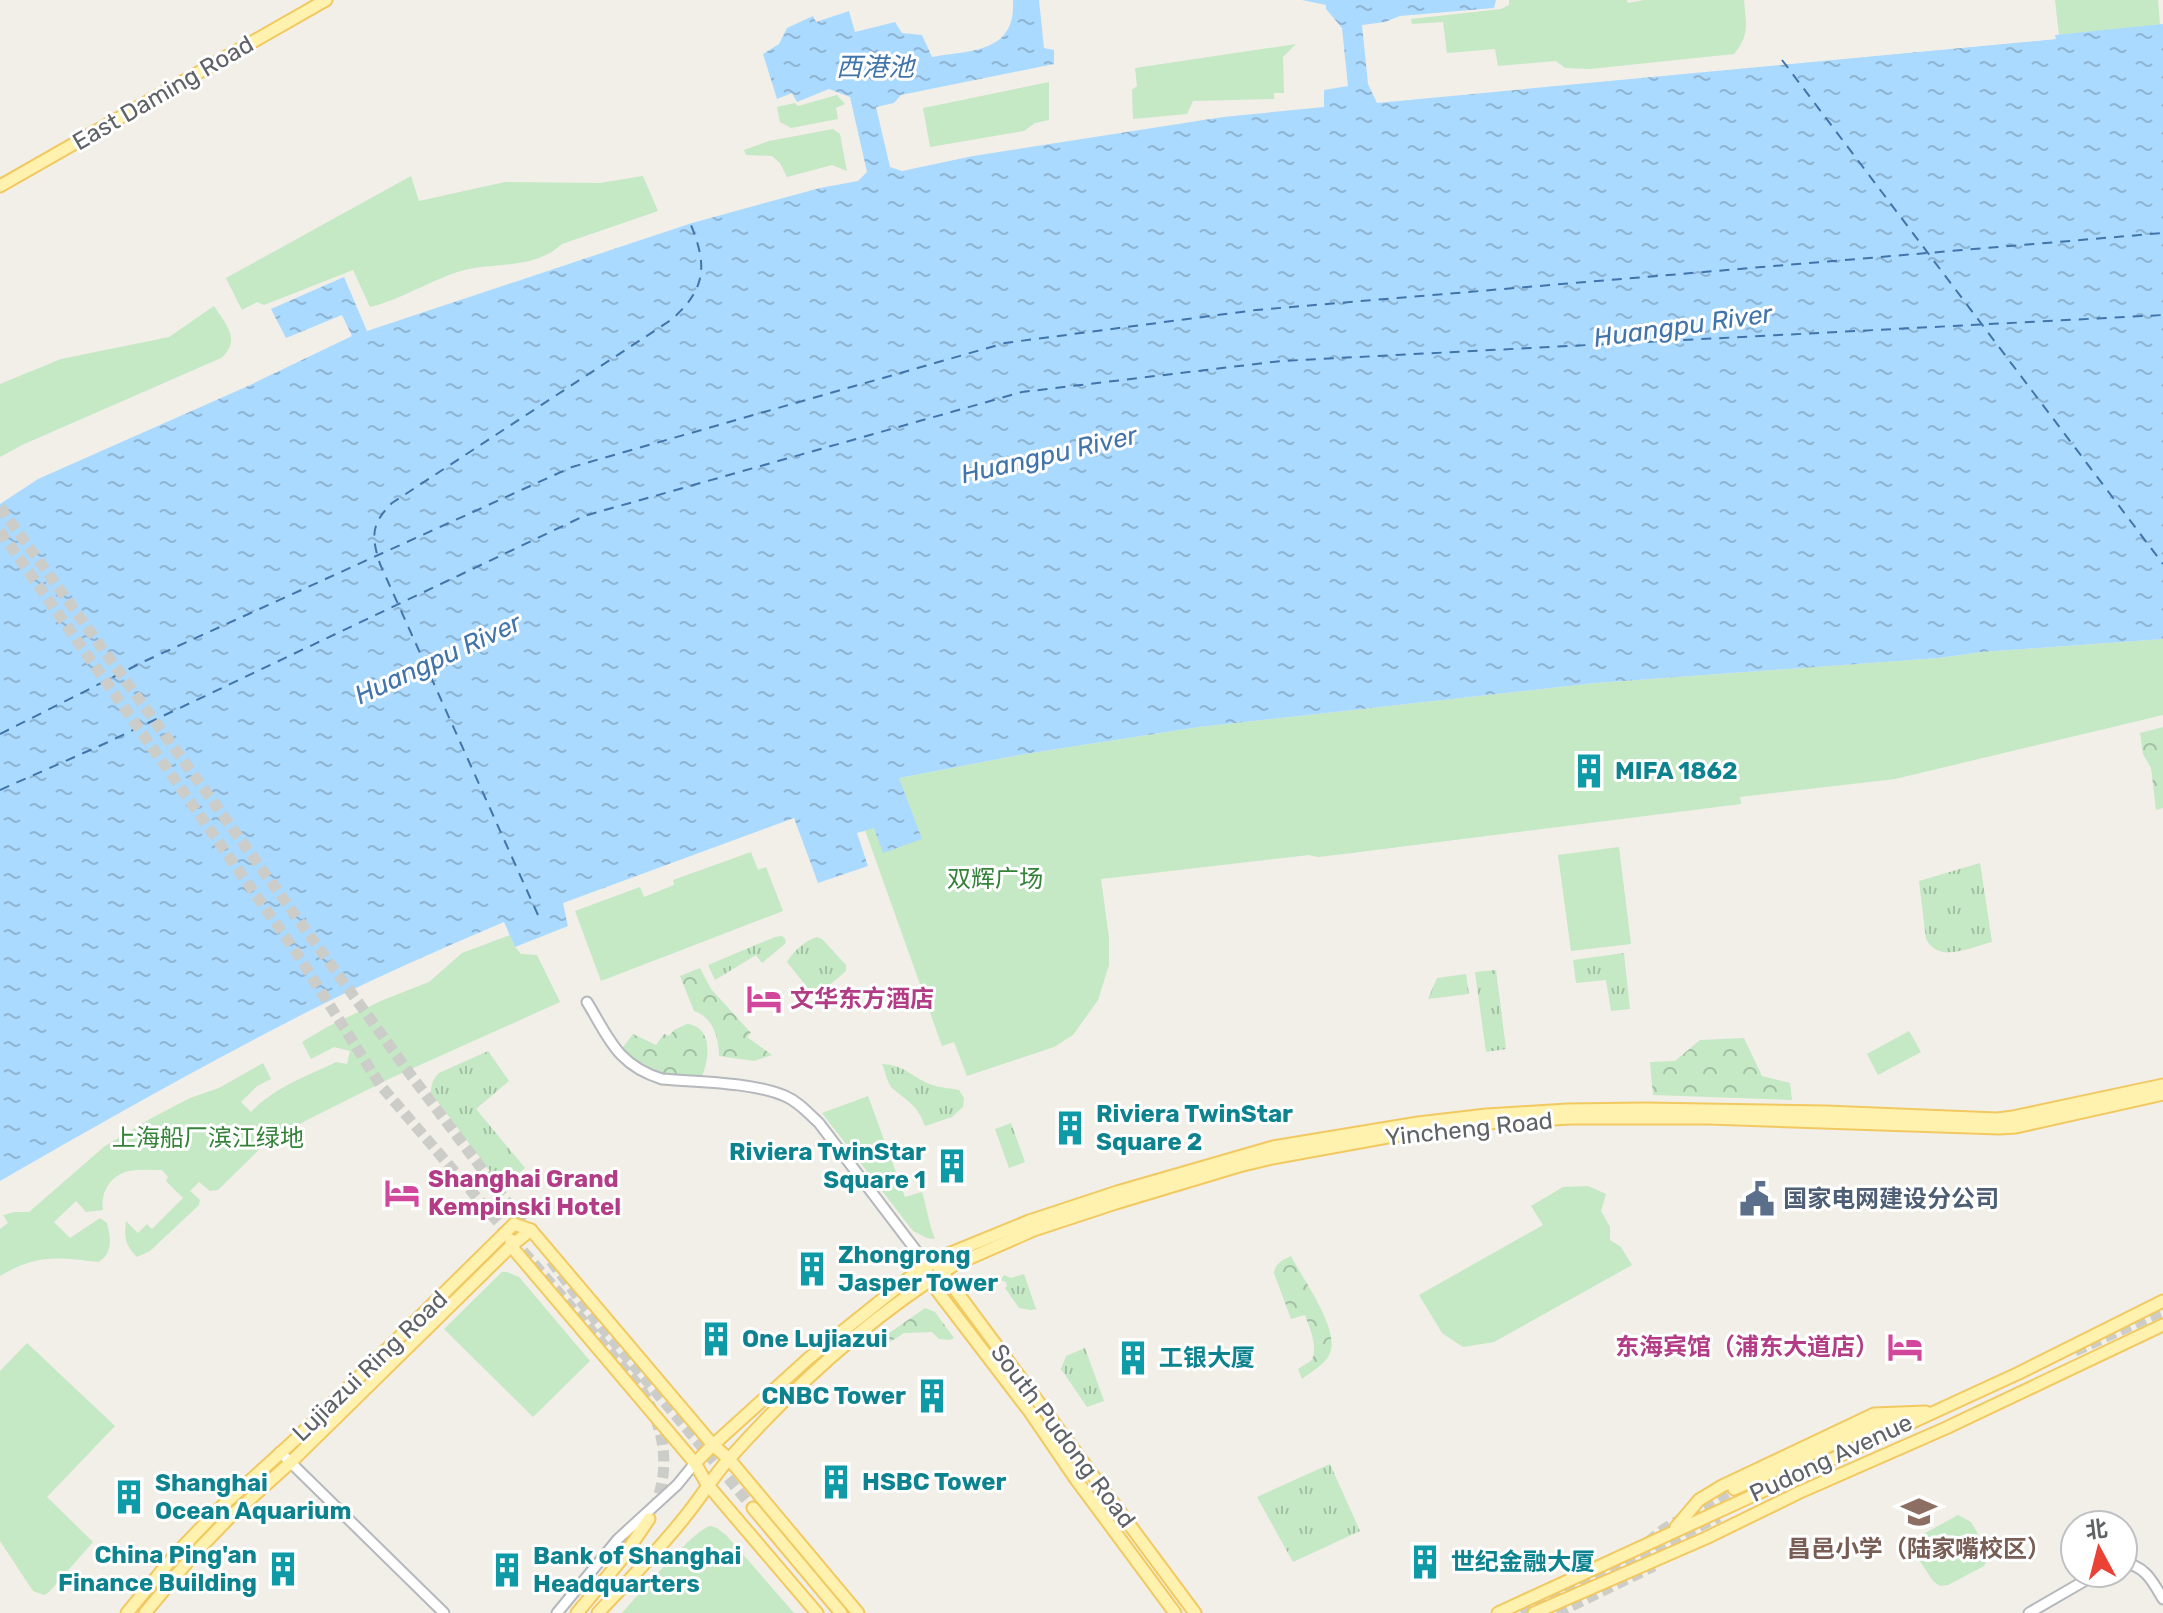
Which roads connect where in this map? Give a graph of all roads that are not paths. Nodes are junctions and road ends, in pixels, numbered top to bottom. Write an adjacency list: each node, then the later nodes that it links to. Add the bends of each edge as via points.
1 (326, 0): 2 (main road, East Daming Road)
2 (0, 186)
3 (587, 1002): 9 (street, South Pudong Road, via 617,1051 649,1075 766,1091 803,1107)
4 (2163, 1085): 9 (main road, Yincheng Road, via 1997,1119 1645,1109 1486,1115 1406,1125 1273,1147 1117,1192 1029,1221)
5 (2163, 1094): 10 (main road, Yincheng Road, via 2016,1127 1586,1118 1409,1133 1272,1158 1116,1203 1034,1230)
6 (514, 1224): 7 (main road); 8 (main road); 16 (main road, Lujiazui Ring Road)
7 (531, 1230): 8 (main road, Lujiazui Ring Road); 15 (main road)
8 (511, 1246): 18 (main road, Lujiazui Ring Road); 19 (main road)
9 (927, 1265): 10 (main road, South Pudong Road); 11 (main road, South Pudong Road); 15 (main road, Yincheng Road, via 809,1358)
10 (942, 1272): 11 (main road, Yincheng Road); 38 (main road, South Pudong Road)
11 (929, 1280): 17 (main road, Yincheng Road, via 819,1368); 37 (main road, South Pudong Road)
12 (2163, 1301): 14 (main road, Pudong Avenue)
13 (2163, 1325): 40 (main road, Pudong Avenue)
14 (1931, 1412): 21 (main road, via 1877,1422); 24 (main road, Pudong Avenue); 24 (main road, via 1874,1414 1722,1486 1699,1500)
15 (713, 1445): 17 (main road); 19 (main road, Yincheng Road)
16 (280, 1452): 18 (street); 29 (main road, Lujiazui Ring Road, via 175,1555)
17 (729, 1459): 20 (main road, Yincheng Road); 28 (main road)
18 (290, 1463): 30 (main road, Lujiazui Ring Road, via 229,1518); 31 (street)
19 (695, 1463): 20 (main road); 32 (street, via 618,1539)
20 (707, 1484): 34 (main road, Yincheng Road, via 685,1517); 35 (main road)
21 (1734, 1489)
22 (753, 1508): 36 (main road)
23 (649, 1519): 33 (main road)
24 (1674, 1530): 39 (main road, Pudong Avenue)
25 (2139, 1568): 27 (street)
26 (2070, 1589): 41 (street)
27 (2163, 1599)
28 (855, 1610)
29 (127, 1613)
30 (145, 1613)
31 (444, 1613)
32 (557, 1613)
33 (577, 1613)
34 (598, 1613)
35 (817, 1613)
36 (841, 1613)
37 (1175, 1613)
38 (1195, 1613)
39 (1498, 1613)
40 (1534, 1613)
41 (2029, 1613)

